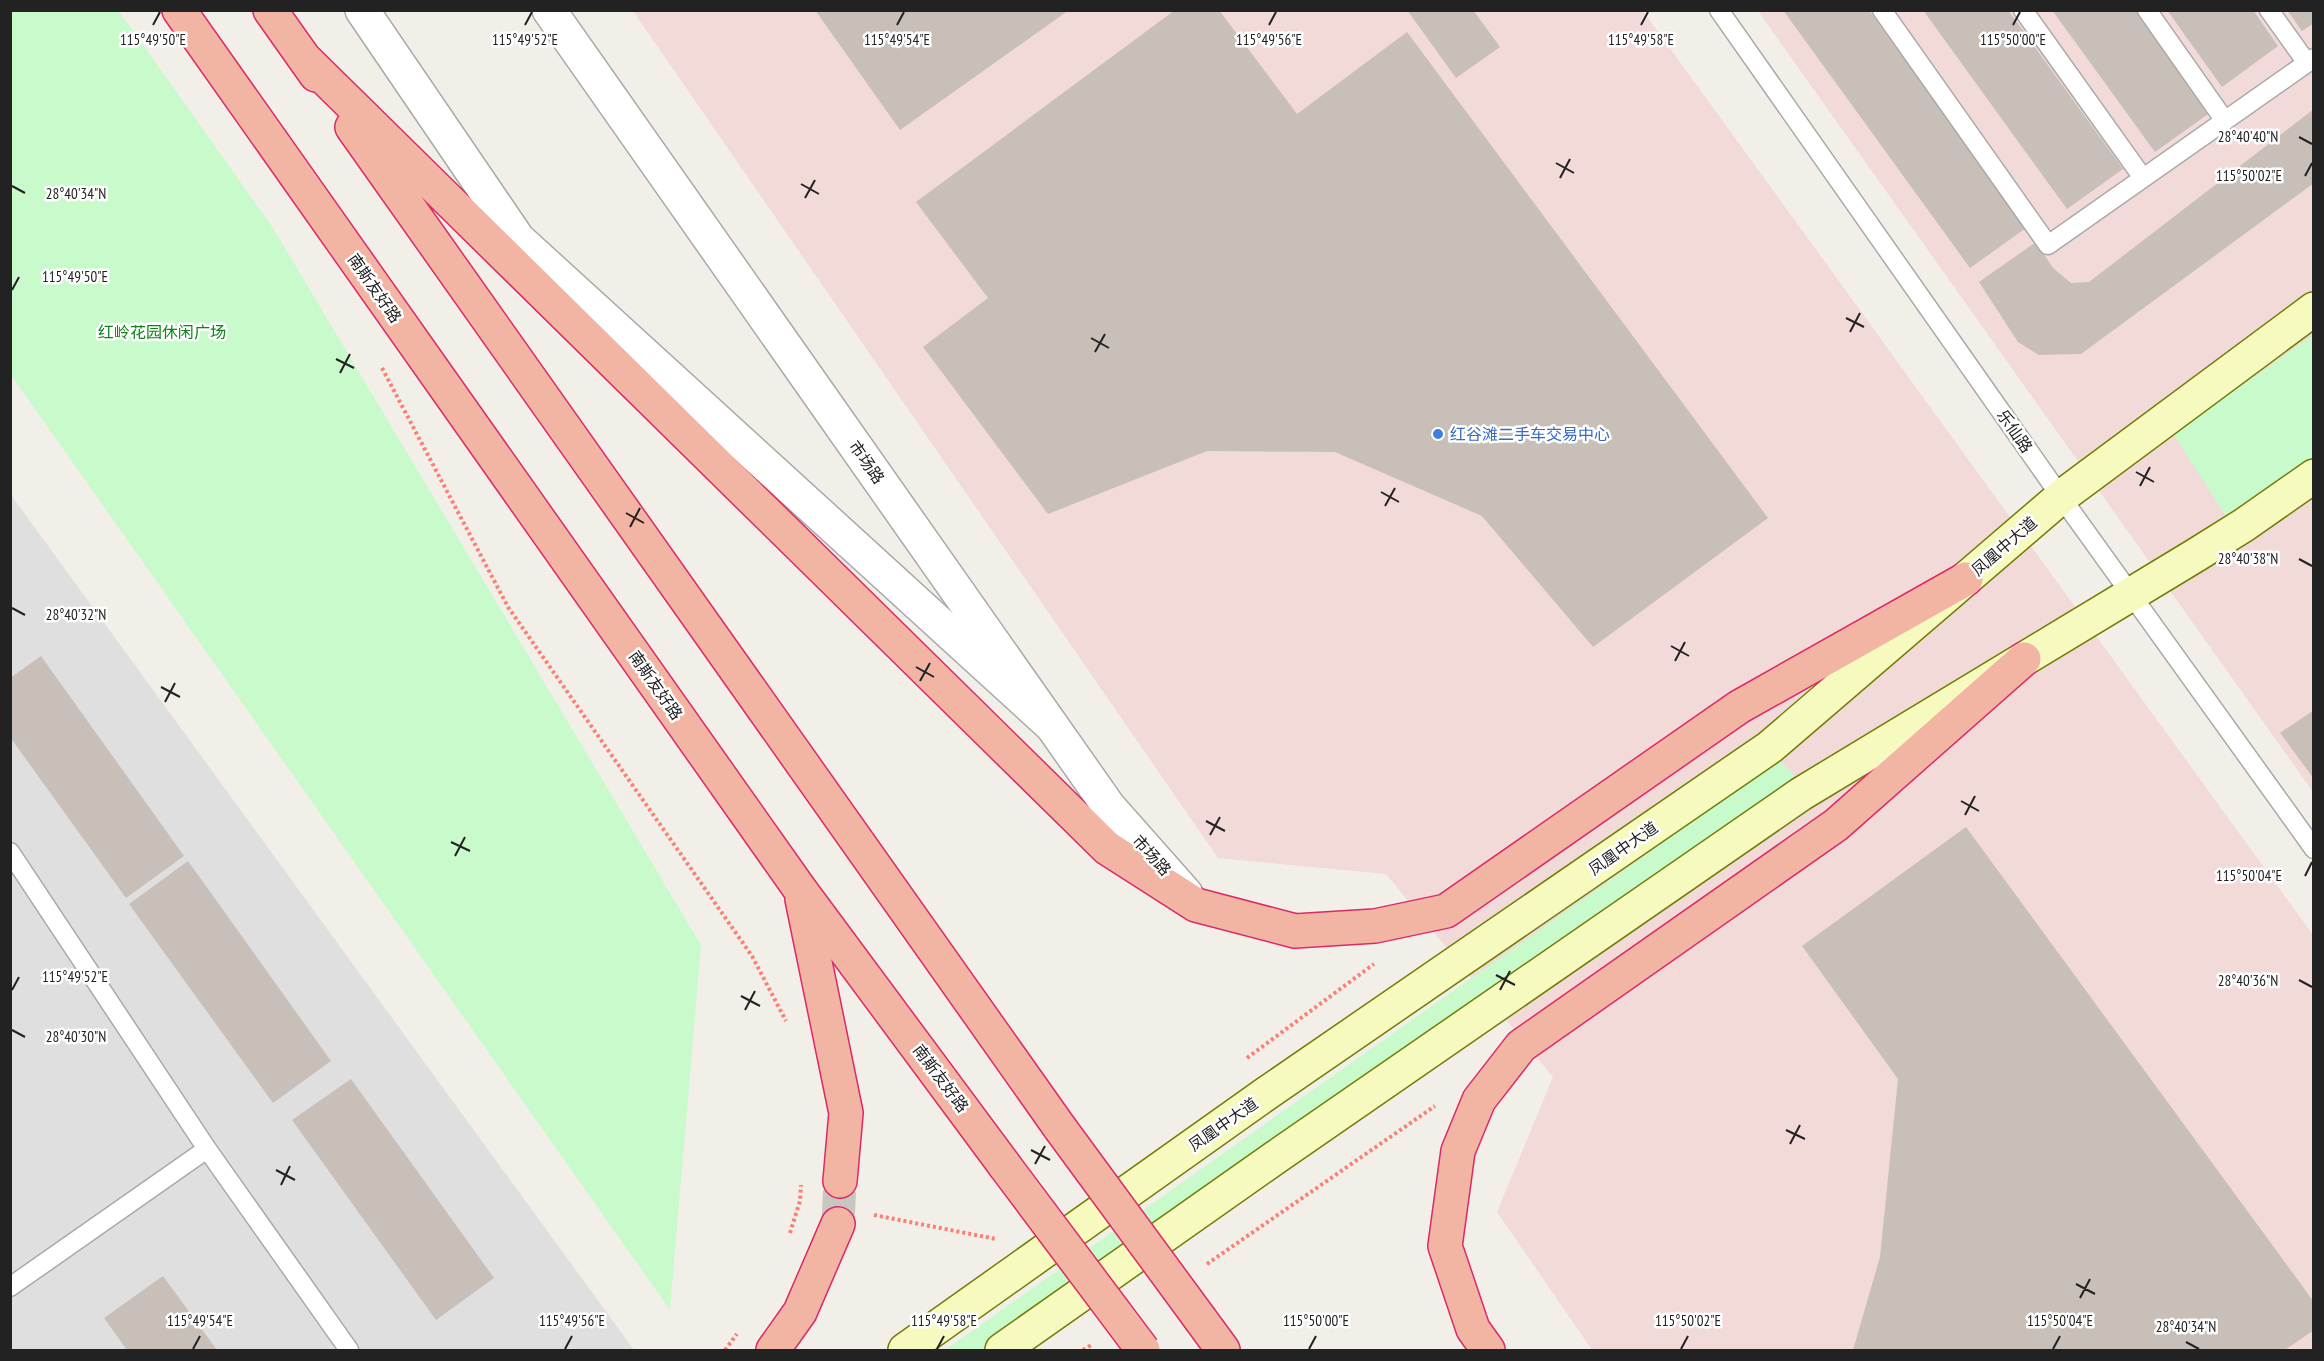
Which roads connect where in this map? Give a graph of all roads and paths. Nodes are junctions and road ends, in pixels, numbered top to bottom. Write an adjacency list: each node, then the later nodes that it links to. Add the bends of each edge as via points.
1 (179, 10): 24 (highway, 南斯友好路)
2 (270, 10): 10 (highway)
3 (362, 10): 21 (street, via 518,239)
4 (549, 10): 21 (street, 市场路)
5 (1719, 10): 17 (lane, 乐仙路)
6 (1882, 10): 13 (lane, via 2048,245)
7 (2023, 10): 13 (lane)
8 (2146, 10): 12 (lane)
9 (2269, 10): 11 (lane)
10 (303, 57): 25 (highway, via 1107,848); 50 (highway, bridge, via 1060,1128)
11 (2310, 61): 12 (lane)
12 (2225, 121): 13 (lane)
13 (2143, 178)
14 (2313, 309): 17 (main road, 凤凰中大道)
15 (378, 358): 27 (path, via 508,607 752,956)
16 (2313, 476): 19 (main road, via 2244,525)
17 (2061, 497): 18 (main road, 凤凰中大道); 19 (lane, 乐仙路)
18 (1965, 579): 25 (highway, via 1738,707 1446,911 1375,926 1295,931); 46 (main road, 凤凰中大道, via 1770,747)
19 (2131, 594): 20 (main road); 22 (lane, 乐仙路)
20 (2024, 659): 47 (main road, via 1801,794); 51 (highway, via 1836,825 1521,1046 1479,1100 1458,1151 1445,1246 1473,1329)
21 (1052, 726): 25 (street, 市场路, via 1109,807)
22 (2313, 849)
23 (10, 852): 30 (lane)
24 (799, 888): 32 (highway, via 846,1113); 49 (highway, 南斯友好路, bridge)
25 (1196, 905)
26 (1380, 960): 28 (path)
27 (790, 1028)
28 (1246, 1058)
29 (1443, 1100): 39 (path)
30 (207, 1149): 40 (lane); 43 (lane)
31 (801, 1179): 33 (path)
32 (840, 1181)
33 (800, 1201): 34 (path); 38 (path)
34 (812, 1203)
35 (870, 1214): 37 (path)
36 (838, 1224): 45 (highway, via 800,1312)
37 (999, 1240)
38 (788, 1242)
39 (1200, 1269)
40 (10, 1287)
41 (739, 1331): 44 (path)
42 (1093, 1344): 48 (path)
43 (348, 1350)
44 (725, 1350)
45 (773, 1350)
46 (905, 1350)
47 (1002, 1350)
48 (1083, 1350)
49 (1143, 1350)
50 (1223, 1350)
51 (1488, 1350)

